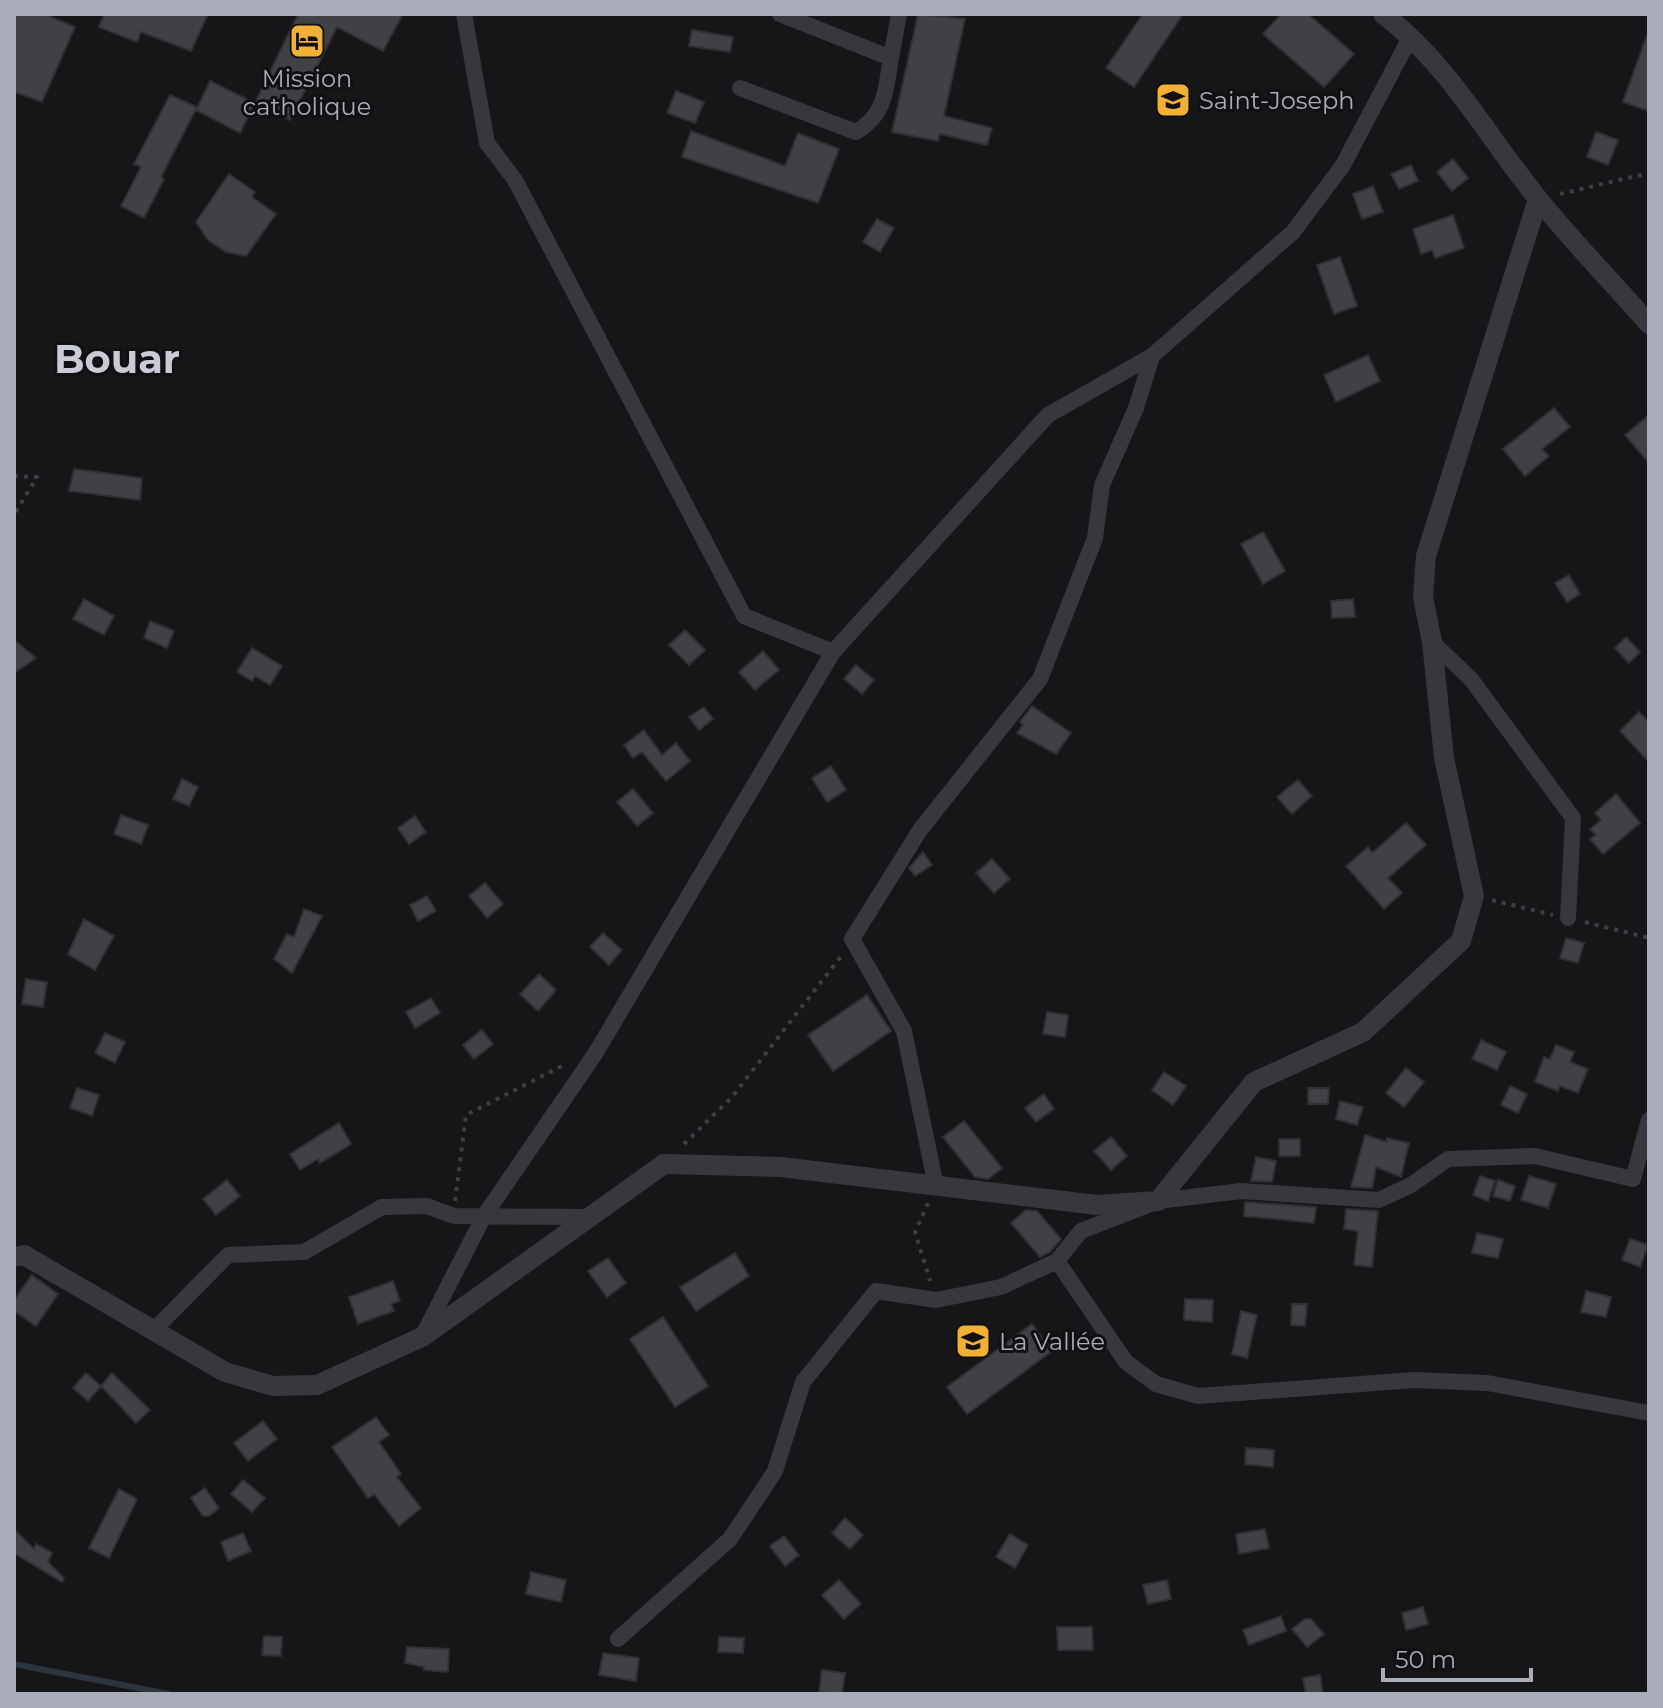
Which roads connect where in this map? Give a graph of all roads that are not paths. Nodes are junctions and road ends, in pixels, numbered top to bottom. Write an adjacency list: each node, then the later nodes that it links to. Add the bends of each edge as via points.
1 (464, 14): 12 (street, via 487,143 515,180 744,616)
2 (780, 14): 6 (street)
3 (899, 14): 6 (street)
4 (1383, 14): 5 (street)
5 (1411, 36): 8 (street); 10 (street, via 1343,165 1293,232)
6 (891, 58): 7 (street, via 875,120 856,132)
7 (740, 88)
8 (1538, 199): 9 (street); 11 (street, via 1426,556 1423,597)
9 (1649, 324)
10 (1152, 356): 12 (street, via 1048,415); 15 (street, via 1102,485 1095,538 1040,679 920,830 852,939 904,1031)
11 (1432, 642): 13 (street, via 1471,679 1573,818); 16 (street, via 1444,758 1474,896 1461,941 1363,1032 1254,1082)
12 (833, 652): 17 (street, via 595,1054)
13 (1568, 918)
14 (1649, 1120): 16 (street, via 1633,1179 1535,1156 1448,1159 1379,1200 1241,1191)
15 (936, 1186): 16 (street, via 1097,1205); 18 (street, via 781,1167 664,1164)
16 (1158, 1201): 20 (street, via 1081,1231)
17 (484, 1216): 18 (street); 21 (street, via 454,1216 427,1206 382,1207 304,1252 228,1255); 22 (street)
18 (590, 1217): 22 (street)
19 (14, 1257): 21 (street, via 24,1255)
20 (1057, 1261): 23 (street, via 1126,1362 1156,1384 1198,1396 1415,1380 1487,1383); 24 (street, via 1001,1287 936,1300 876,1291 803,1382 775,1471 730,1539)
21 (153, 1331): 22 (street, via 225,1372 273,1386 317,1385)
22 (422, 1337)
23 (1649, 1413)
24 (618, 1639)

